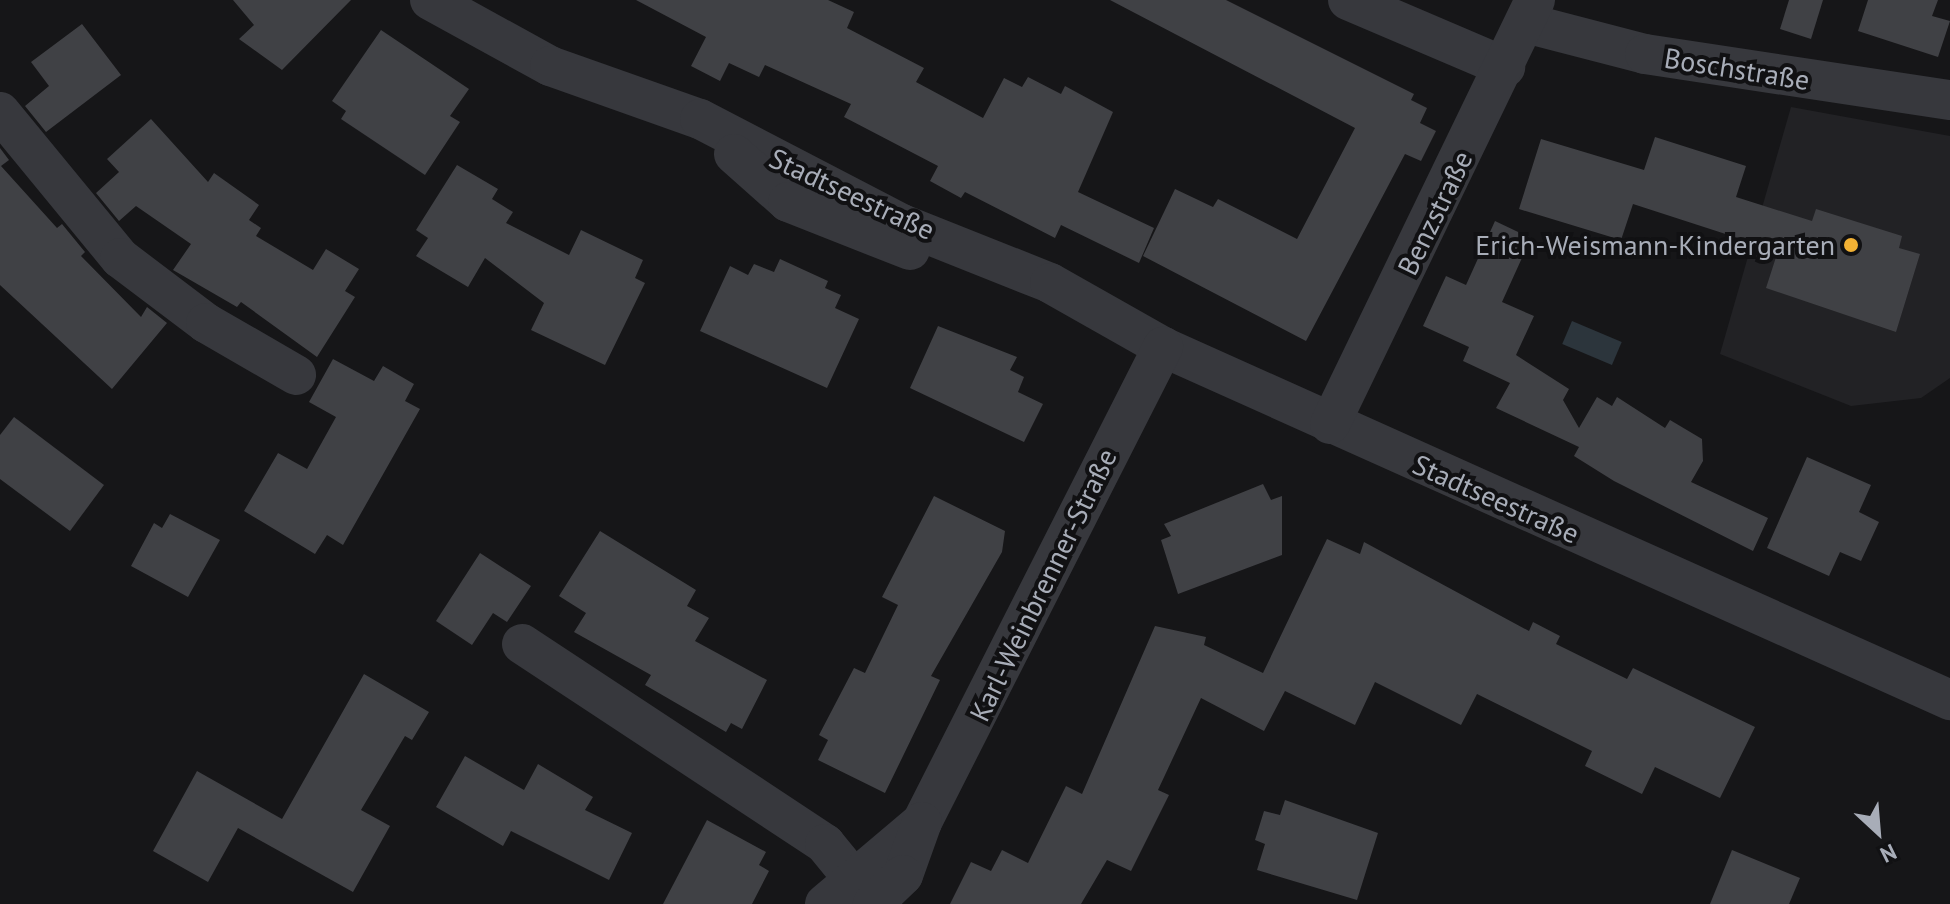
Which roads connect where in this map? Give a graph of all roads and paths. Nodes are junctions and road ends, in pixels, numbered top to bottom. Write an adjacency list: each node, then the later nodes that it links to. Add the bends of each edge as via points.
1 (430, 0): 7 (street, Stadtseestraße, via 550,66 700,119 889,218 1050,283)
2 (1348, 0): 4 (street)
3 (1530, 12): 4 (street, Benzstraße); 5 (street, Boschstraße, via 1645,54)
4 (1505, 67): 9 (street, Benzstraße)
5 (1950, 100)
6 (0, 112): 8 (street, via 120,258 206,323)
7 (1163, 347): 9 (street, Stadtseestraße); 12 (street, Karl-Weinbrenner-Straße, via 922,822)
8 (296, 375)
9 (1330, 424): 11 (street, Stadtseestraße)
10 (522, 644): 12 (street, via 825,844)
11 (1950, 700)
12 (850, 895)

